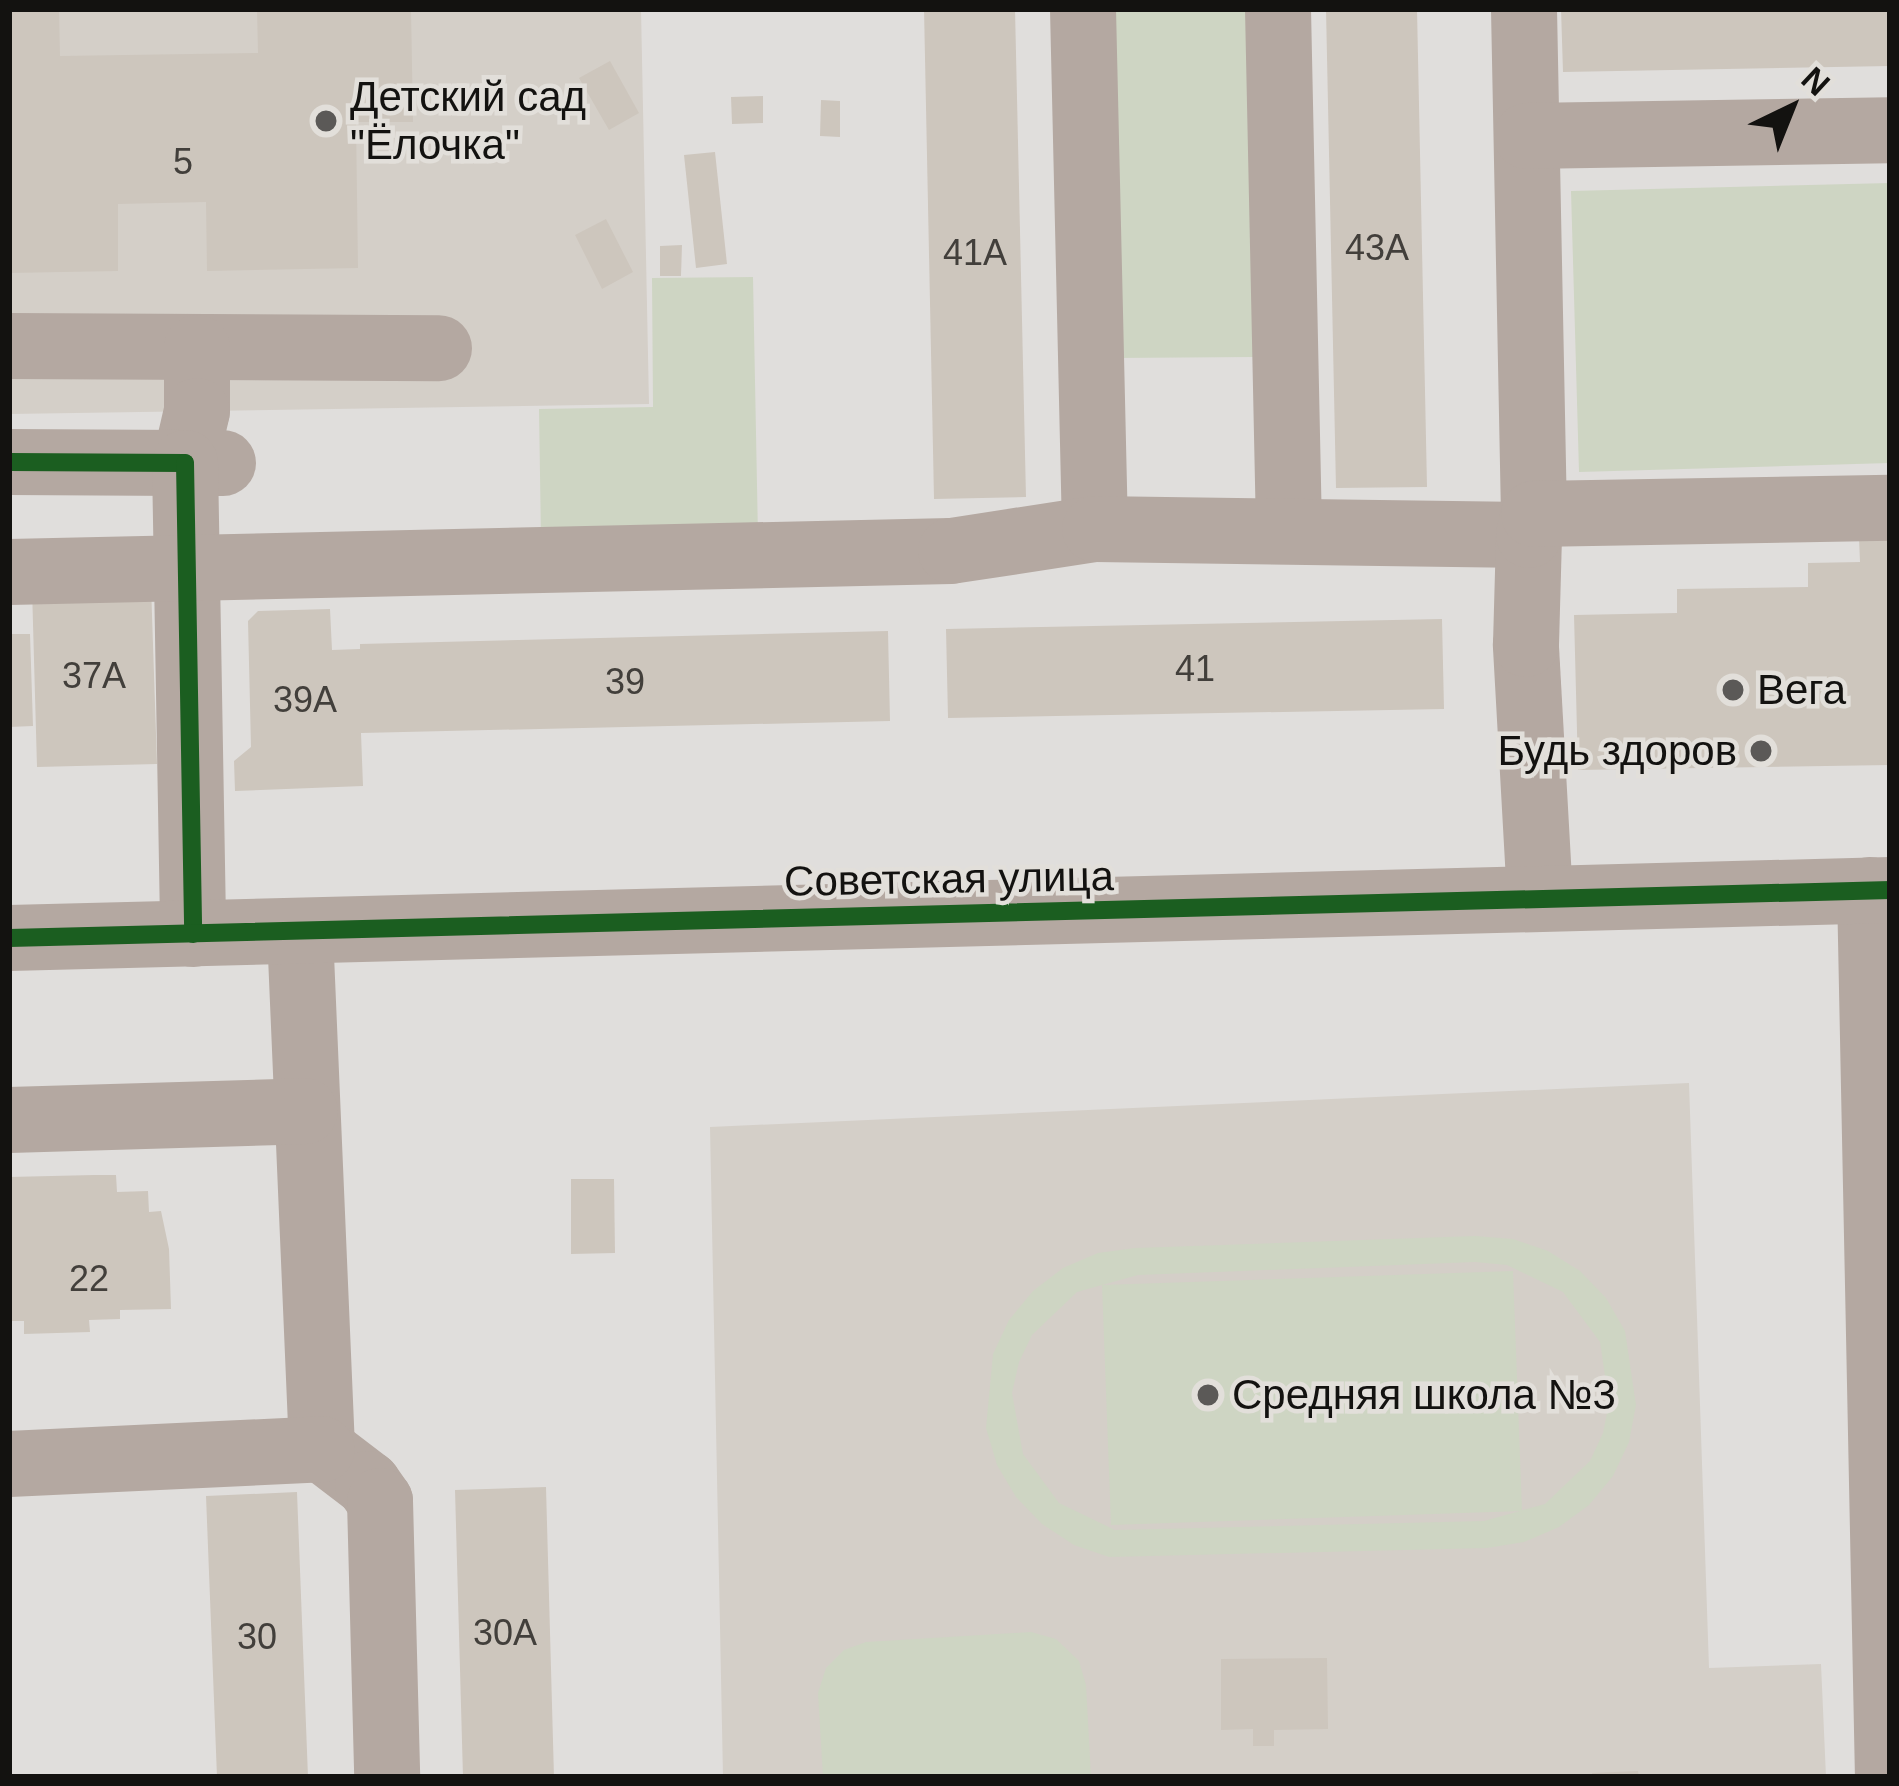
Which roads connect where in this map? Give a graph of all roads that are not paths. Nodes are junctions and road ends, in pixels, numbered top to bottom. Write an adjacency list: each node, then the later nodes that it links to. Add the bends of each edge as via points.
1 (1083, 9): 13 (street)
2 (1278, 9): 14 (street)
3 (1524, 9): 5 (street)
4 (1890, 130): 5 (street)
5 (1527, 136): 12 (street)
6 (9, 346): 7 (street)
7 (196, 348): 8 (street); 10 (street)
8 (439, 348)
9 (9, 462): 10 (street)
10 (204, 463): 15 (street)
11 (1890, 508): 12 (street)
12 (1532, 525): 14 (street); 18 (street, via 1526,644)
13 (1095, 529): 14 (street); 15 (street, via 951,550)
14 (1289, 531)
15 (189, 567): 16 (street); 20 (street)
16 (9, 572)
17 (1880, 890): 18 (street, Советская улица); 27 (street)
18 (1540, 898): 19 (street, Советская улица)
19 (301, 932): 20 (street, Советская улица); 22 (street)
20 (193, 934): 21 (street, Советская улица)
21 (9, 938)
22 (305, 1111): 23 (street); 24 (street)
23 (9, 1120)
24 (322, 1450): 25 (street); 26 (street, via 380,1501)
25 (9, 1464)
26 (387, 1777)
27 (1888, 1777)

